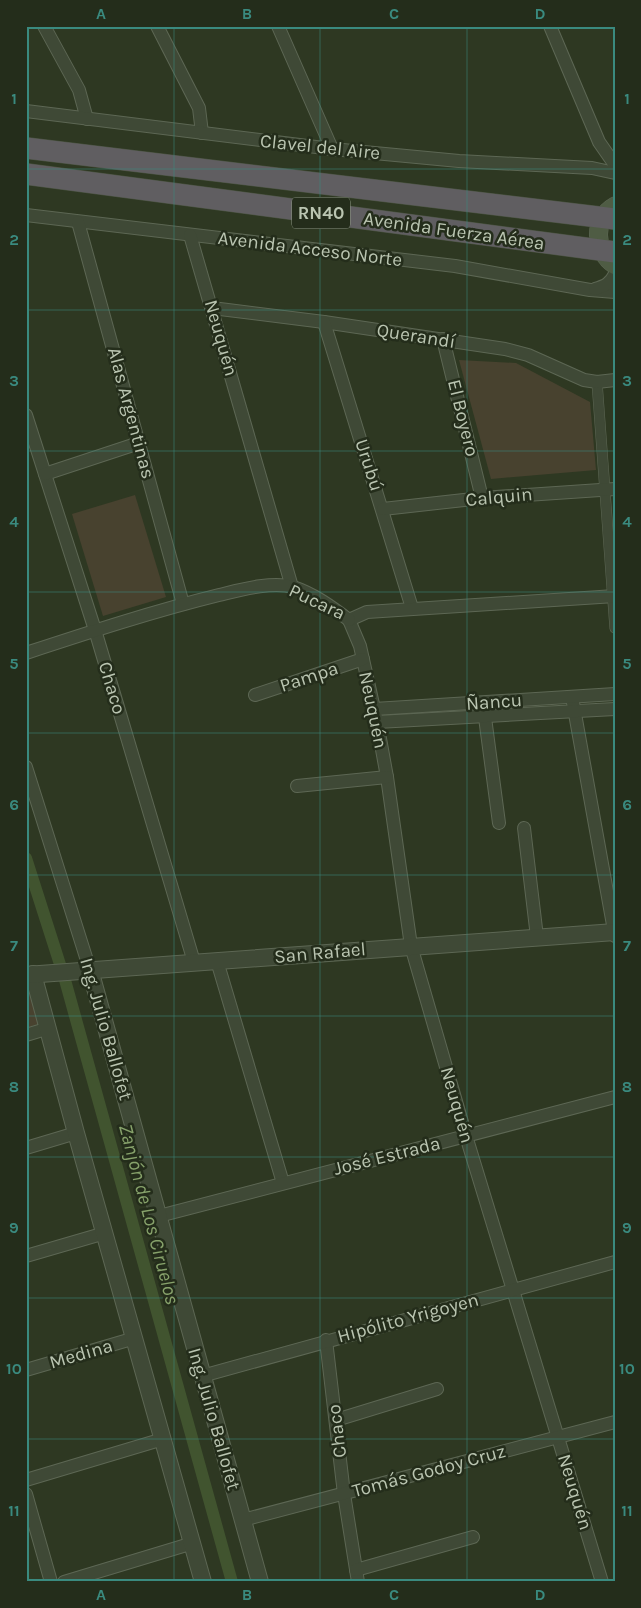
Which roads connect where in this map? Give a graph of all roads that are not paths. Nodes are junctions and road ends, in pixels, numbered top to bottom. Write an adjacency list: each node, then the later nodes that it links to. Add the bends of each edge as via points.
1 (44, 26): 6 (street, via 79,90)
2 (157, 26): 7 (street, via 199,108)
3 (278, 26): 9 (street)
4 (550, 26): 10 (street, via 600,142)
5 (26, 111): 6 (street, Clavel del Aire)
6 (87, 118): 7 (street, Clavel del Aire)
7 (202, 133): 9 (street, Clavel del Aire)
8 (26, 148): 13 (highway, Avenida Fuerza Aérea / RN40)
9 (332, 149): 11 (street, Clavel del Aire, via 458,161 592,168)
10 (615, 165)
11 (615, 173)
12 (26, 174): 17 (highway, Avenida Fuerza Aérea / RN40)
13 (612, 209): 17 (main road, via 599,228 598,239)
14 (26, 215): 15 (street, Avenida Acceso Norte)
15 (78, 222): 16 (street, Avenida Acceso Norte); 26 (street, Alas Argentinas)
16 (190, 234): 18 (street, Avenida Acceso Norte, via 455,266); 20 (street, Neuquén)
17 (611, 263): 18 (street, via 611,281)
18 (593, 290): 19 (street, Avenida Acceso Norte)
19 (615, 292)
20 (212, 308): 21 (street, Querandí); 31 (street, Neuquén)
21 (324, 322): 22 (street, Querandí); 30 (street, Urubú)
22 (443, 339): 24 (street, Querandí, via 528,355 584,380); 29 (street, El Boyero)
23 (615, 380): 24 (street, Querandí)
24 (597, 382): 28 (street)
25 (26, 415): 27 (street, Chaco)
26 (139, 443): 27 (street); 33 (street, Alas Argentinas)
27 (45, 474): 37 (street, Chaco)
28 (610, 489): 29 (street, Calquin); 32 (street)
29 (482, 498): 30 (street, Calquin)
30 (383, 509): 34 (street, Urubú)
31 (292, 587): 33 (street, Pucara, via 250,588); 35 (street, Pucara, via 323,601)
32 (614, 596): 34 (street, Pucara); 36 (street)
33 (184, 604): 37 (street, Pucara)
34 (412, 608): 35 (street, Pucara, via 367,612)
35 (349, 620): 39 (street, Neuquén)
36 (615, 628)
37 (95, 630): 38 (street, Pucara); 58 (street, Chaco)
38 (26, 653)
39 (363, 660): 41 (street, Pampa); 44 (street, Neuquén)
40 (615, 694): 42 (street, Ñancu)
41 (254, 695)
42 (572, 697): 43 (street, Ñancu); 46 (street)
43 (483, 702): 44 (street, Ñancu); 47 (street)
44 (374, 709): 48 (street, Neuquén)
45 (615, 709): 46 (street, Ñancu)
46 (575, 711): 47 (street, Ñancu); 54 (street)
47 (485, 716): 48 (street, Ñancu); 52 (street)
48 (377, 722): 50 (street, Neuquén)
49 (26, 767): 59 (street, Ing. Julio Ballofet)
50 (387, 777): 51 (street); 56 (street, Neuquén)
51 (297, 786)
52 (499, 823)
53 (524, 828): 55 (street)
54 (614, 933): 55 (street, San Rafael)
55 (536, 937): 56 (street, San Rafael)
56 (411, 946): 57 (street, San Rafael); 65 (street, Neuquén)
57 (217, 961): 58 (street, San Rafael); 67 (street)
58 (194, 962): 59 (street, San Rafael)
59 (85, 971): 60 (street, San Rafael); 68 (street, Ing. Julio Ballofet)
60 (35, 974): 61 (street)
61 (49, 1028): 62 (street); 64 (street)
62 (26, 1035)
63 (615, 1097): 65 (street, José Estrada)
64 (76, 1133): 66 (street); 69 (street)
65 (466, 1136): 67 (street, José Estrada); 72 (street, Neuquén)
66 (26, 1148)
67 (282, 1183): 68 (street, José Estrada)
68 (159, 1216): 76 (street, Ing. Julio Ballofet)
69 (105, 1232): 70 (street); 73 (street)
70 (26, 1256)
71 (615, 1262): 72 (street, Hipólito Yrigoyen)
72 (513, 1290): 74 (street, Hipólito Yrigoyen); 80 (street, Neuquén)
73 (135, 1338): 75 (street, Medina); 81 (street)
74 (326, 1340): 76 (street, Hipólito Yrigoyen); 78 (street, Chaco)
75 (26, 1370)
76 (202, 1376): 85 (street, Ing. Julio Ballofet)
77 (437, 1388): 78 (street)
78 (336, 1420): 84 (street, Chaco)
79 (615, 1422): 80 (street, Tomás Godoy Cruz)
80 (558, 1436): 84 (street, Tomás Godoy Cruz); 93 (street, Neuquén)
81 (163, 1440): 82 (street); 87 (street)
82 (26, 1480)
83 (26, 1494): 89 (street)
84 (344, 1494): 85 (street, Tomás Godoy Cruz); 88 (street, Chaco)
85 (243, 1520): 92 (street, Ing. Julio Ballofet)
86 (473, 1537): 88 (street)
87 (193, 1543): 90 (street); 91 (street)
88 (357, 1576)
89 (51, 1582)
90 (64, 1582)
91 (204, 1582)
92 (260, 1582)
93 (602, 1582)

